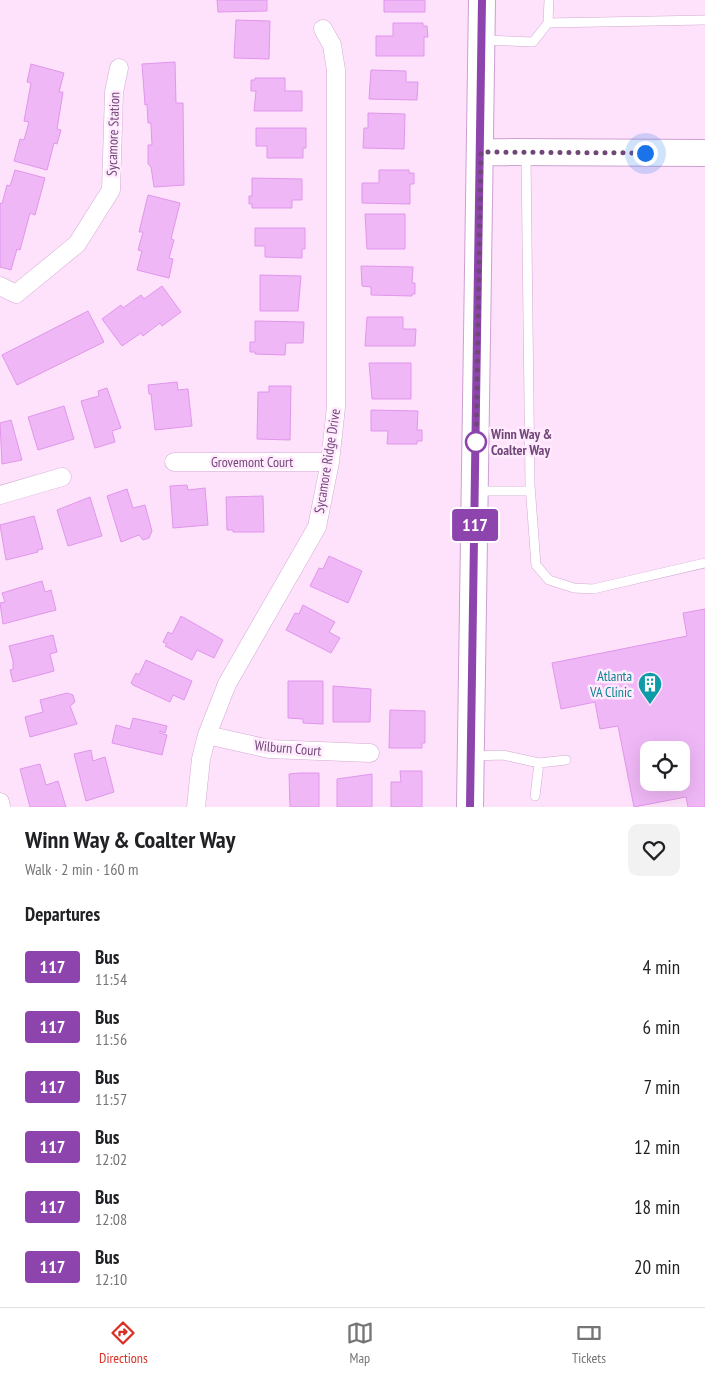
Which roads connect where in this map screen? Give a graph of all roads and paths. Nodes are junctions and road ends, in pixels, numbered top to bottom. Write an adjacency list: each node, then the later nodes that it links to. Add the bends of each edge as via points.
1 (482, 0): 6 (street)
2 (549, 0): 4 (lane)
3 (705, 20): 4 (lane)
4 (548, 23): 6 (lane, via 533,42)
5 (323, 29): 13 (street, Sycamore Ridge Drive, via 332,45 336,70 336,407)
6 (482, 40): 8 (street)
7 (119, 68): 11 (street, Sycamore Station, via 114,92 111,190 77,244 16,294)
8 (481, 152): 9 (street); 15 (street)
9 (526, 153): 10 (street); 16 (lane)
10 (705, 153)
11 (0, 286)
12 (174, 462): 13 (street, Grovemont Court)
13 (330, 462): 19 (street, Sycamore Ridge Drive, via 317,527 227,684)
14 (62, 477): 17 (street)
15 (475, 491): 16 (lane); 21 (street)
16 (530, 491): 18 (lane, via 536,564 549,580 574,588 593,589)
17 (0, 495)
18 (705, 564)
19 (207, 735): 20 (street, Wilburn Court, via 269,749); 27 (street, Sycamore Ridge Drive, via 197,780)
20 (370, 753)
21 (471, 756): 23 (lane, via 503,755); 28 (street)
22 (566, 760): 23 (lane)
23 (539, 762): 24 (lane)
24 (535, 796)
25 (0, 802): 26 (street)
26 (1, 807)
27 (196, 807)
28 (470, 807)

